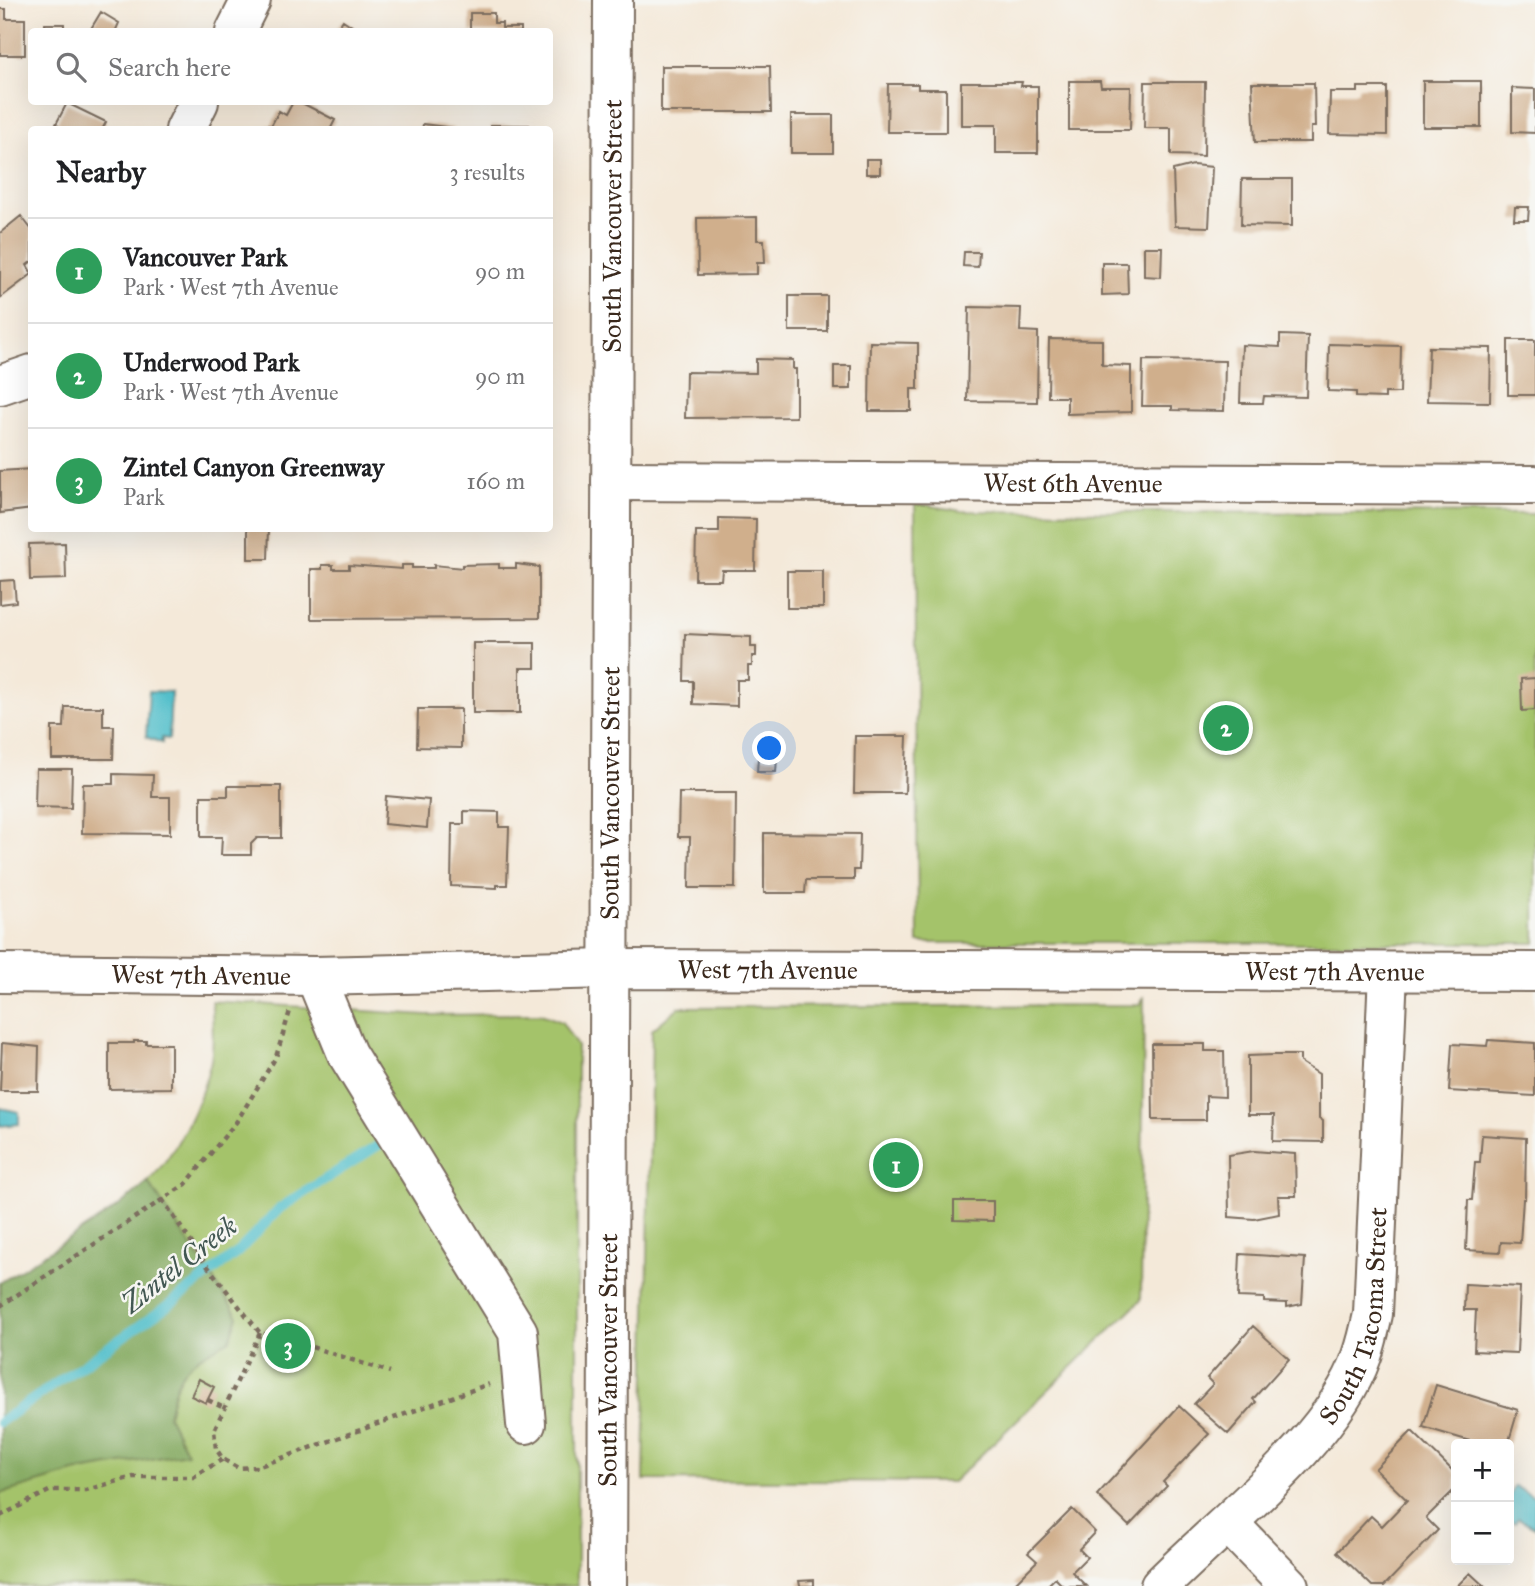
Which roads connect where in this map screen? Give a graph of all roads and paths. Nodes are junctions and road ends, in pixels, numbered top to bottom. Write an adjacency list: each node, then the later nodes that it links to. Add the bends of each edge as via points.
1 (251, 0): 3 (street)
2 (612, 0): 8 (street, South Vancouver Street)
3 (237, 28)
4 (198, 105): 5 (street)
5 (187, 126)
6 (28, 375): 7 (street)
7 (0, 385)
8 (611, 481): 9 (street, West 6th Avenue); 10 (street, South Vancouver Street)
9 (1535, 485)
10 (611, 969): 11 (street, West 7th Avenue); 14 (street, West 7th Avenue); 27 (street, South Vancouver Street)
11 (1388, 972): 12 (street, West 7th Avenue); 25 (street, South Tacoma Street, via 1373,1314 1362,1358 1307,1443)
12 (1535, 972)
13 (0, 974): 14 (street, West 7th Avenue)
14 (307, 976): 15 (path, via 276,1057 237,1121 186,1184); 19 (street, via 347,1054 518,1332)
15 (162, 1199): 16 (path); 17 (path)
16 (0, 1306)
17 (260, 1333): 18 (path); 21 (path)
18 (390, 1373)
19 (521, 1379): 22 (street); 23 (path, via 496,1382 257,1467 238,1468)
20 (208, 1399): 21 (path)
21 (224, 1408): 23 (path, via 214,1430 216,1449)
22 (526, 1424)
23 (223, 1458): 24 (path, via 193,1477 133,1477 86,1490 51,1490)
24 (0, 1516)
25 (1227, 1524): 26 (street, South Tacoma Street); 28 (street)
26 (1168, 1583)
27 (607, 1586)
28 (1289, 1586)

